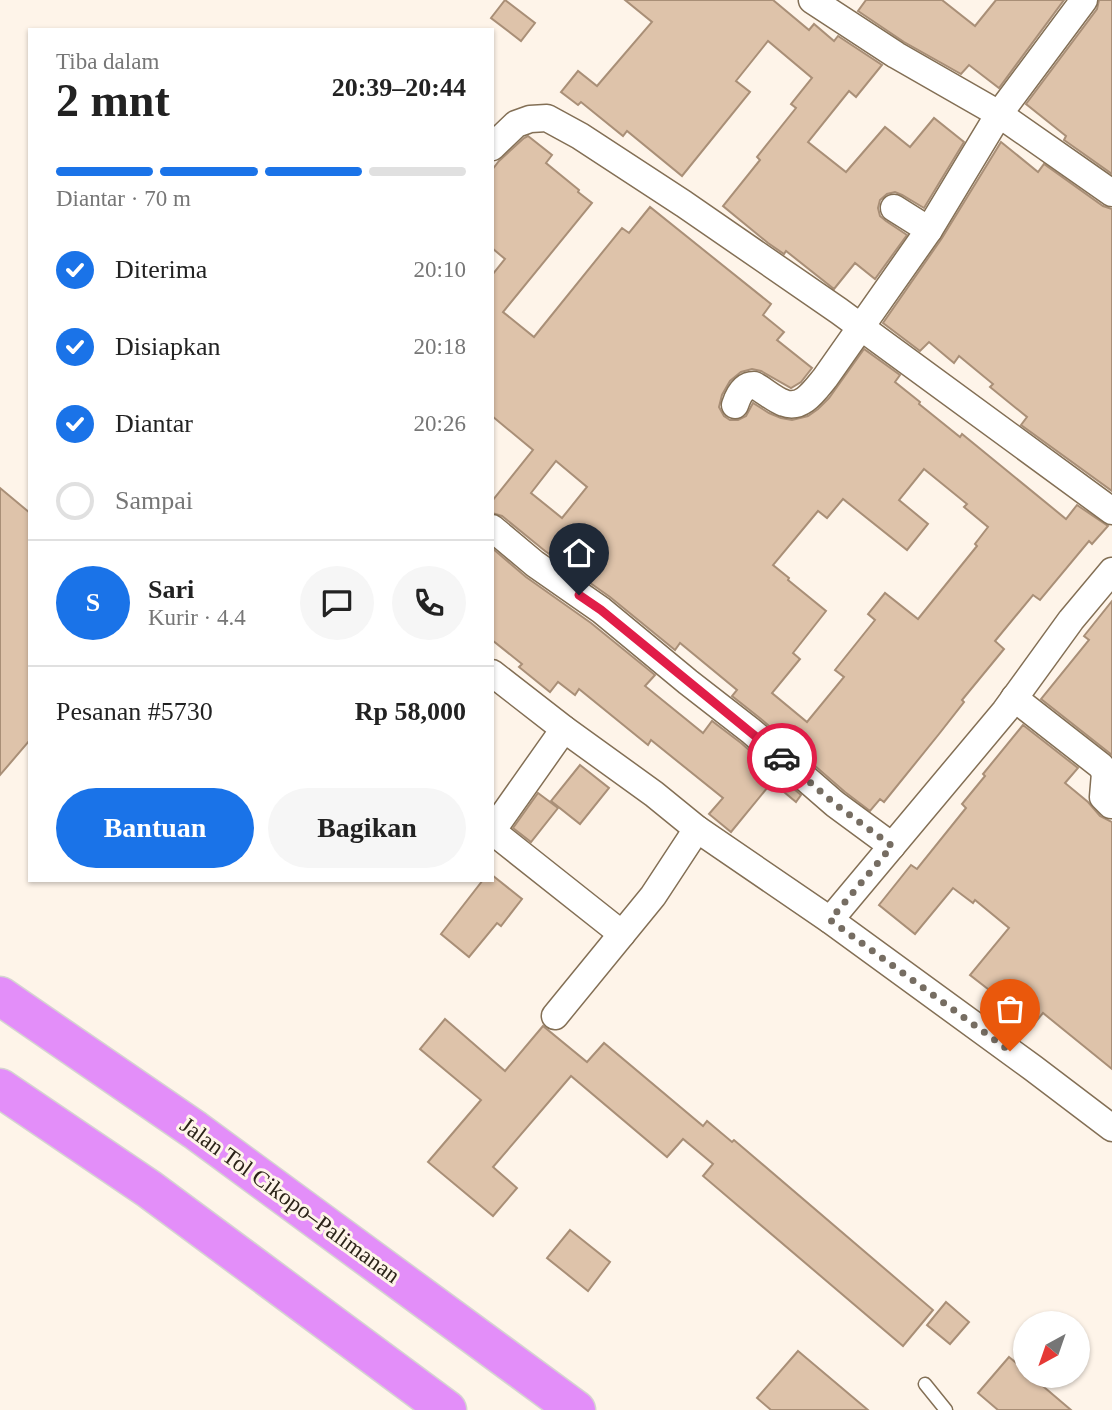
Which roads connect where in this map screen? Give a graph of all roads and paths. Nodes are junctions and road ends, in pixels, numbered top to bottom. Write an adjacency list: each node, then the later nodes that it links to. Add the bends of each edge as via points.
1 (812, 0): 3 (street)
2 (1084, 0): 3 (street)
3 (999, 114): 5 (street); 7 (street)
4 (494, 145): 8 (street, via 516,124 547,118 684,204)
5 (1112, 193)
6 (894, 208): 7 (street)
7 (929, 230): 8 (street)
8 (860, 326): 9 (street, via 807,398 784,403 754,384 740,393); 10 (street)
9 (735, 405)
10 (1112, 512)
11 (494, 530): 20 (street, via 601,610)
12 (1112, 571): 14 (street)
13 (494, 675): 15 (street)
14 (1014, 698): 16 (street, via 1103,768 1103,797); 20 (street)
15 (564, 730): 17 (street); 18 (street)
16 (1111, 805)
17 (494, 828)
18 (697, 830): 21 (street); 22 (street)
19 (494, 833): 22 (street)
20 (892, 846): 21 (street)
21 (830, 920): 26 (street)
22 (622, 934): 24 (street)
23 (0, 996): 29 (highway, Jalan Tol Cikopo–Palimanan, via 195,1130)
24 (555, 1016)
25 (0, 1088): 28 (highway, via 149,1189)
26 (1112, 1128)
27 (925, 1384): 30 (lane)
28 (447, 1410)
29 (576, 1410)
30 (946, 1410)

